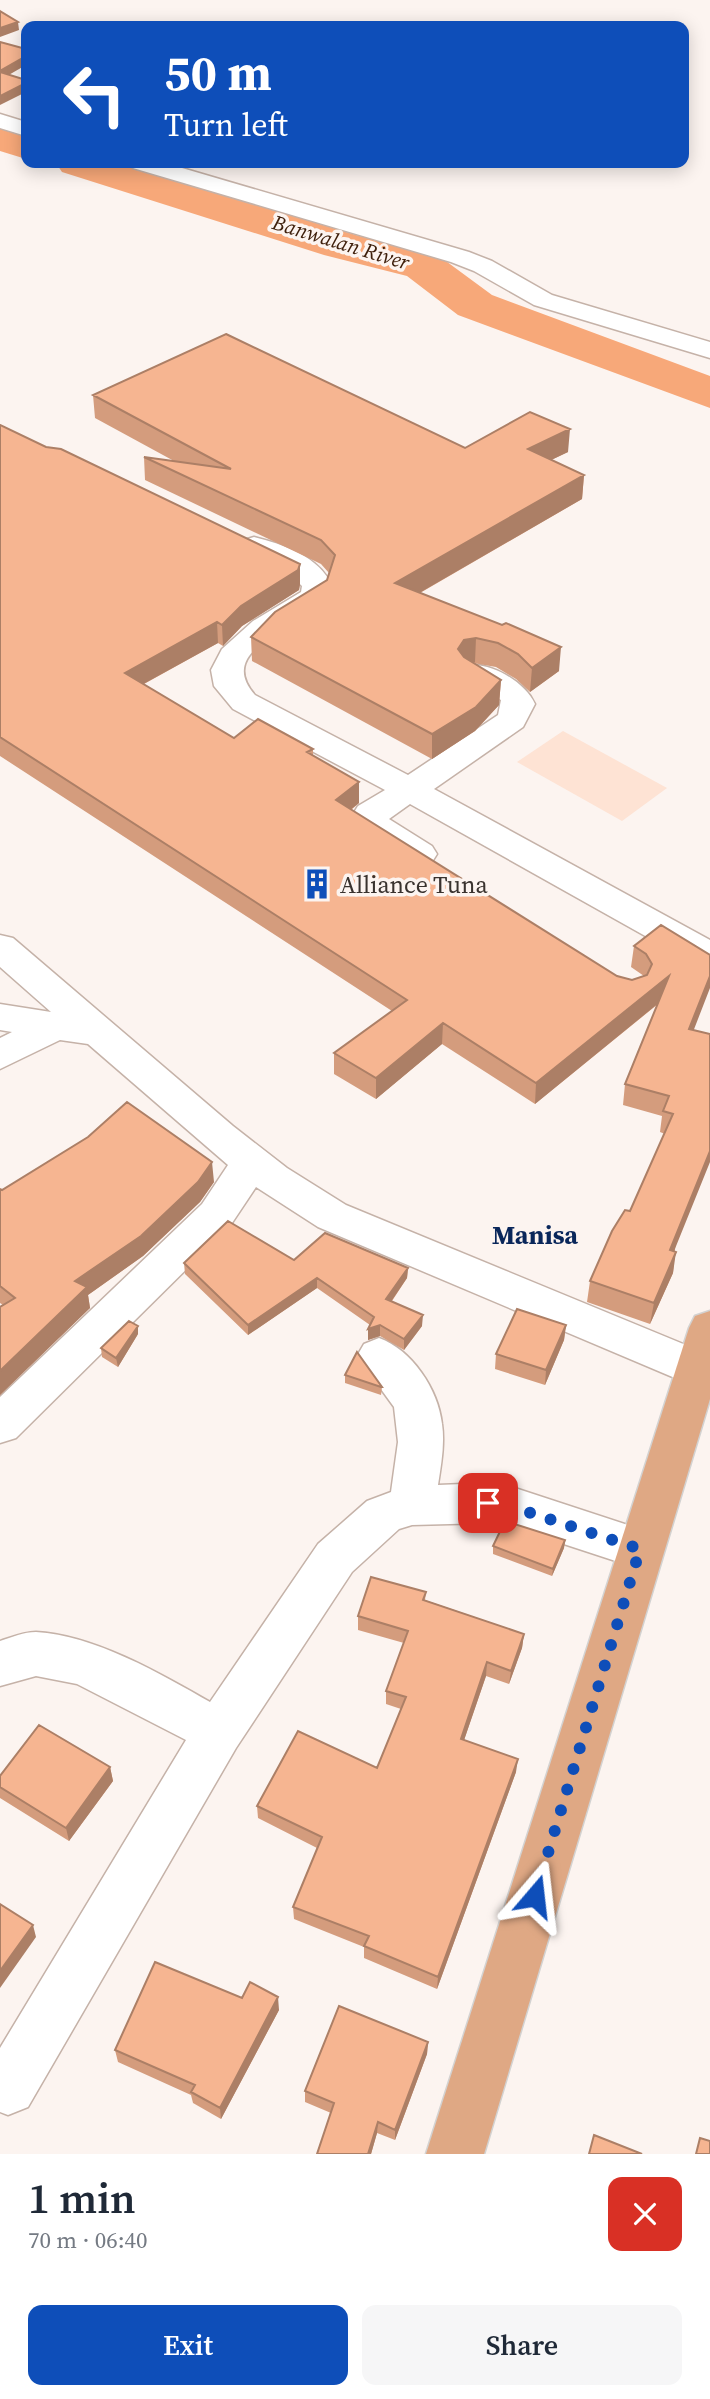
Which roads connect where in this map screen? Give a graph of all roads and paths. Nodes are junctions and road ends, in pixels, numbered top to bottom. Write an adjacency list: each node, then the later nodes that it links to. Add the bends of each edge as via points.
1 (0, 121): 2 (street)
2 (21, 127)
3 (158, 168): 4 (street, via 460,257 543,300)
4 (710, 351)
5 (235, 537): 7 (street, via 309,572 319,588 315,596 238,648 225,673 232,693)
6 (476, 673): 7 (street, via 515,695 518,711 485,741)
7 (411, 788): 8 (street, via 378,806 369,818); 10 (street)
8 (453, 875)
9 (0, 947): 13 (street)
10 (710, 956)
11 (0, 1017): 12 (street)
12 (54, 1026): 13 (street); 14 (street)
13 (96, 1032): 15 (street)
14 (0, 1055)
15 (251, 1162): 16 (street, via 332,1216); 18 (street, via 216,1215)
16 (704, 1348): 20 (main road)
17 (379, 1356): 19 (street, via 402,1376 420,1415)
18 (0, 1425)
19 (412, 1505): 20 (street, via 488,1503); 22 (street, via 383,1515 335,1558)
20 (640, 1549): 24 (main road)
21 (0, 1664): 22 (street, via 35,1654 56,1656)
22 (218, 1732): 23 (street)
23 (8, 2087)
24 (454, 2154)

